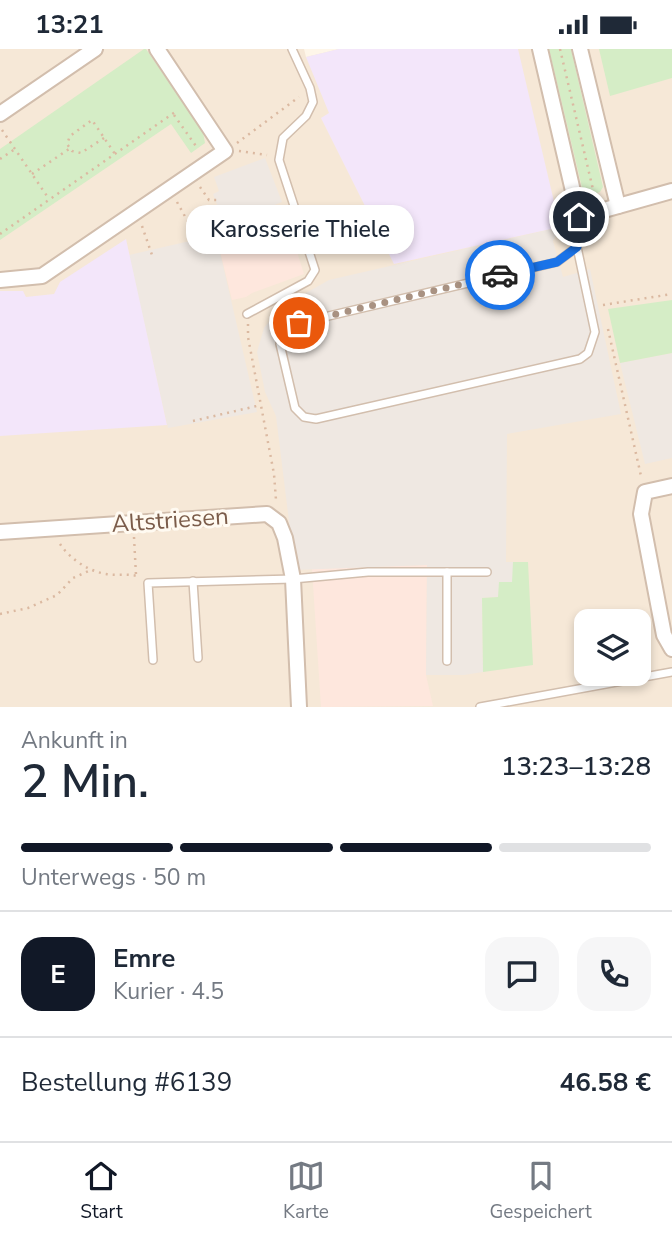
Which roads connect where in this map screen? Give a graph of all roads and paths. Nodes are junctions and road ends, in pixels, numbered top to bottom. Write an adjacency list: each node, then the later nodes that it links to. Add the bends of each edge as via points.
1 (95, 49): 10 (street)
2 (157, 49): 8 (street)
3 (292, 49): 7 (lane)
4 (540, 49): 28 (street)
5 (560, 49): 27 (path)
6 (580, 49): 26 (street)
7 (310, 88): 15 (path); 18 (lane, via 313,102 306,116 283,138)
8 (191, 100): 9 (path); 15 (street)
9 (173, 113): 16 (path); 19 (path)
10 (0, 114)
11 (0, 127): 13 (path)
12 (104, 138): 14 (path, via 80,153); 14 (path, via 92,120 70,136); 16 (path)
13 (15, 149): 17 (path); 20 (path)
14 (69, 149): 20 (path)
15 (225, 151): 18 (path, via 252,151); 19 (street)
16 (115, 154): 24 (path)
17 (0, 159)
18 (279, 160): 37 (lane, via 315,270 308,281)
19 (208, 163): 21 (street)
20 (32, 174): 24 (path)
21 (192, 175): 22 (street); 25 (path, via 209,200)
22 (171, 190): 31 (path); 34 (street, via 42,276)
23 (672, 191): 26 (street)
24 (49, 200): 29 (path)
25 (221, 200)
26 (618, 206): 27 (street)
27 (598, 212): 28 (street)
28 (579, 217): 32 (lane)
29 (0, 234)
30 (148, 239): 33 (path)
31 (196, 244)
32 (577, 247): 32 (lane, via 557,262 299,323 280,344 295,408 304,417 316,419 580,359 588,353 595,332)
33 (152, 255)
34 (0, 280)
35 (672, 294): 36 (path)
36 (603, 305)
37 (247, 314)
38 (606, 318): 43 (path)
39 (248, 337): 40 (path)
40 (261, 405): 41 (path); 44 (path)
41 (193, 421)
42 (672, 486): 43 (street)
43 (645, 492): 56 (street, via 641,515 664,635)
44 (277, 503)
45 (134, 523): 46 (street, Altstriesen); 51 (path); 52 (street, Altstriesen, via 267,514 279,523)
46 (56, 528): 47 (street, Altstriesen); 48 (path, via 57,541 67,556)
47 (0, 532)
48 (91, 570): 51 (path); 55 (path, via 74,578 57,595)
49 (447, 572): 50 (lane); 52 (lane, via 368,572); 59 (lane)
50 (487, 572)
51 (136, 575): 54 (path)
52 (293, 579): 53 (lane); 61 (street, Altstriesen)
53 (193, 581): 54 (lane); 57 (lane)
54 (148, 583): 58 (lane)
55 (0, 614)
56 (672, 649)
57 (198, 658)
58 (153, 660)
59 (447, 661)
60 (672, 672): 62 (lane)
61 (299, 707)
62 (480, 707)

